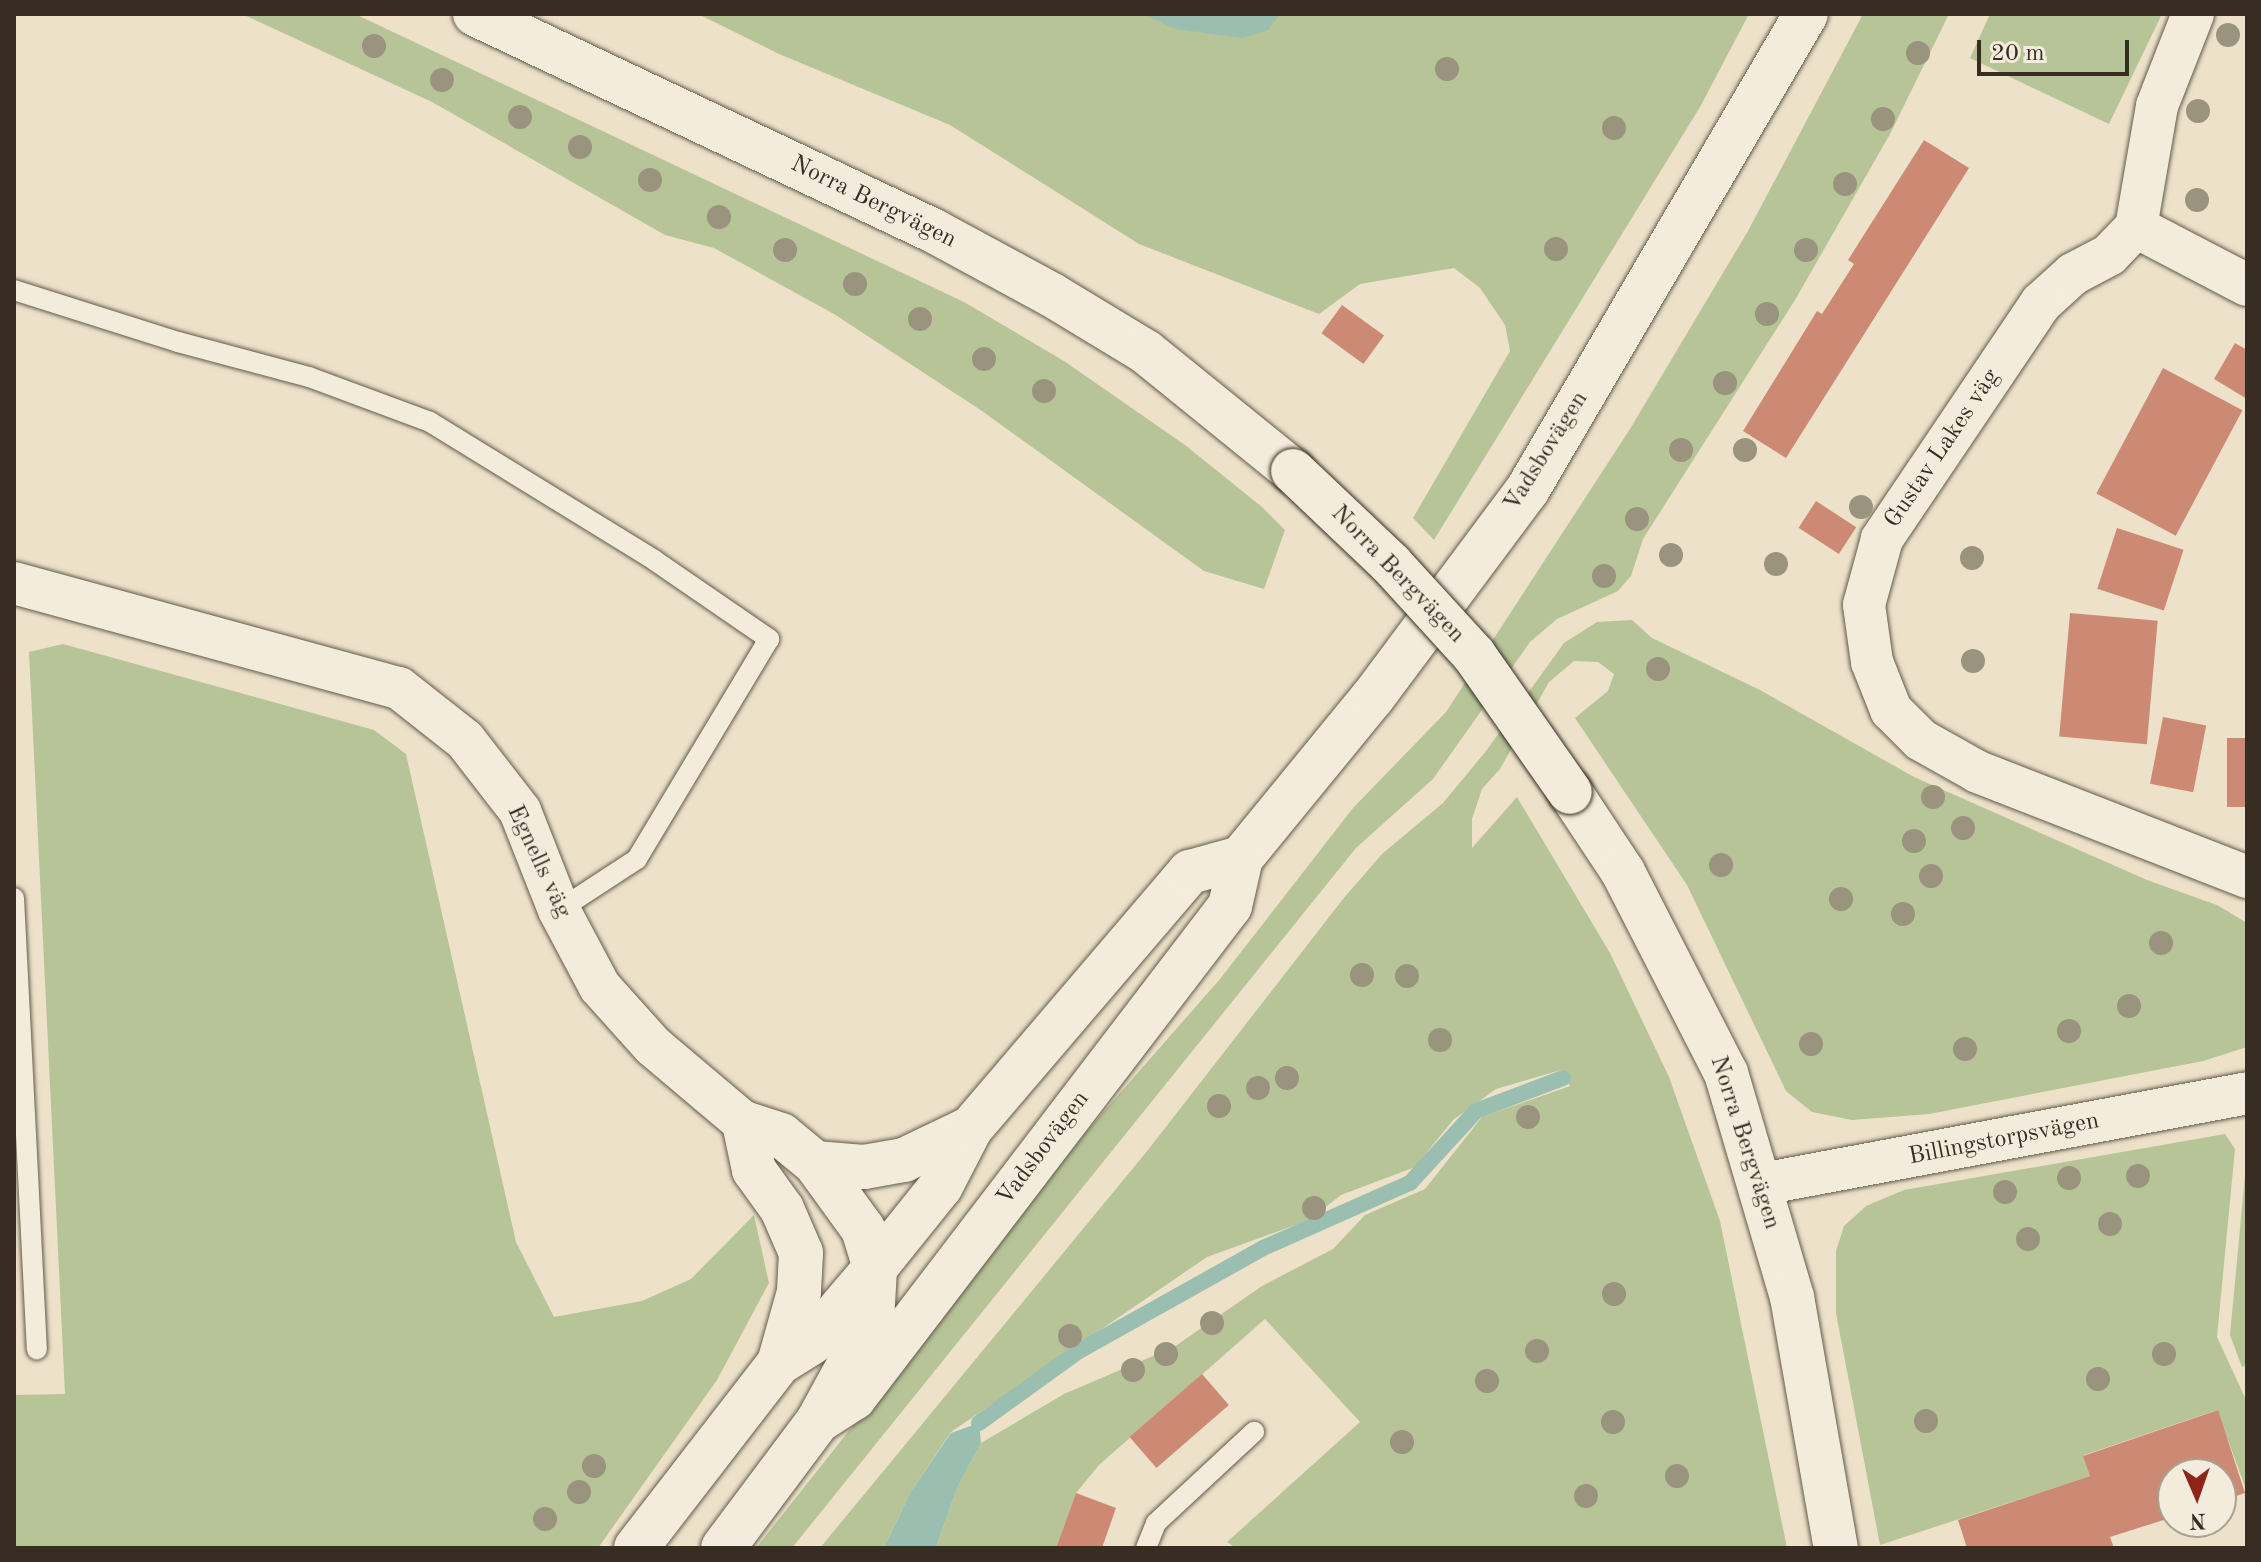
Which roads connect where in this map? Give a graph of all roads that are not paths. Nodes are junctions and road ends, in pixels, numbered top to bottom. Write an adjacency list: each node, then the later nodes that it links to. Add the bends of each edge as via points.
1 (475, 14): 17 (main road, Norra Bergvägen, bridge, via 934,231 1052,295 1146,352 1293,471 1391,564 1474,655 1623,872 1726,1073)
2 (1806, 14): 8 (main road, Vadsbovägen, via 1528,489 1373,697)
3 (2193, 14): 4 (street, via 2157,106)
4 (2136, 227): 5 (street); 9 (street, Gustav Lakes väg, via 2109,255 2073,274 2041,303 1882,539 1864,605 1872,662 1891,710 1921,740 1978,772)
5 (2247, 285)
6 (14, 290): 11 (lane, via 309,377 430,422 654,560 769,639 637,859)
7 (14, 583): 11 (street, Egnells väg, via 399,688 465,740 520,811)
8 (1241, 858): 15 (main road, via 1190,872); 21 (main road, Vadsbovägen, via 1230,906 854,1398)
9 (2247, 877)
10 (14, 898): 13 (lane)
11 (559, 910): 14 (street, Egnells väg, via 600,987 653,1046)
12 (2247, 1093): 17 (street, Billingstorpsvägen)
13 (19, 1121): 19 (lane)
14 (744, 1123): 16 (main road, Vadsbovägen, via 781,1135); 20 (main road, via 754,1170 782,1209 801,1253 799,1292)
15 (971, 1128): 16 (main road, via 904,1160 864,1167); 18 (main road, via 941,1186)
16 (815, 1163): 18 (main road, Vadsbovägen, via 863,1229)
17 (1762, 1184): 26 (main road, Norra Bergvägen, via 1792,1297)
18 (875, 1268): 20 (main road, via 812,1342); 21 (main road, Vadsbovägen, via 872,1322)
19 (37, 1349)
20 (779, 1363): 23 (main road)
21 (818, 1421): 24 (main road, Vadsbovägen)
22 (1254, 1432): 25 (lane, via 1156,1523)
23 (636, 1548)
24 (723, 1548)
25 (1146, 1548)
26 (1836, 1548)

